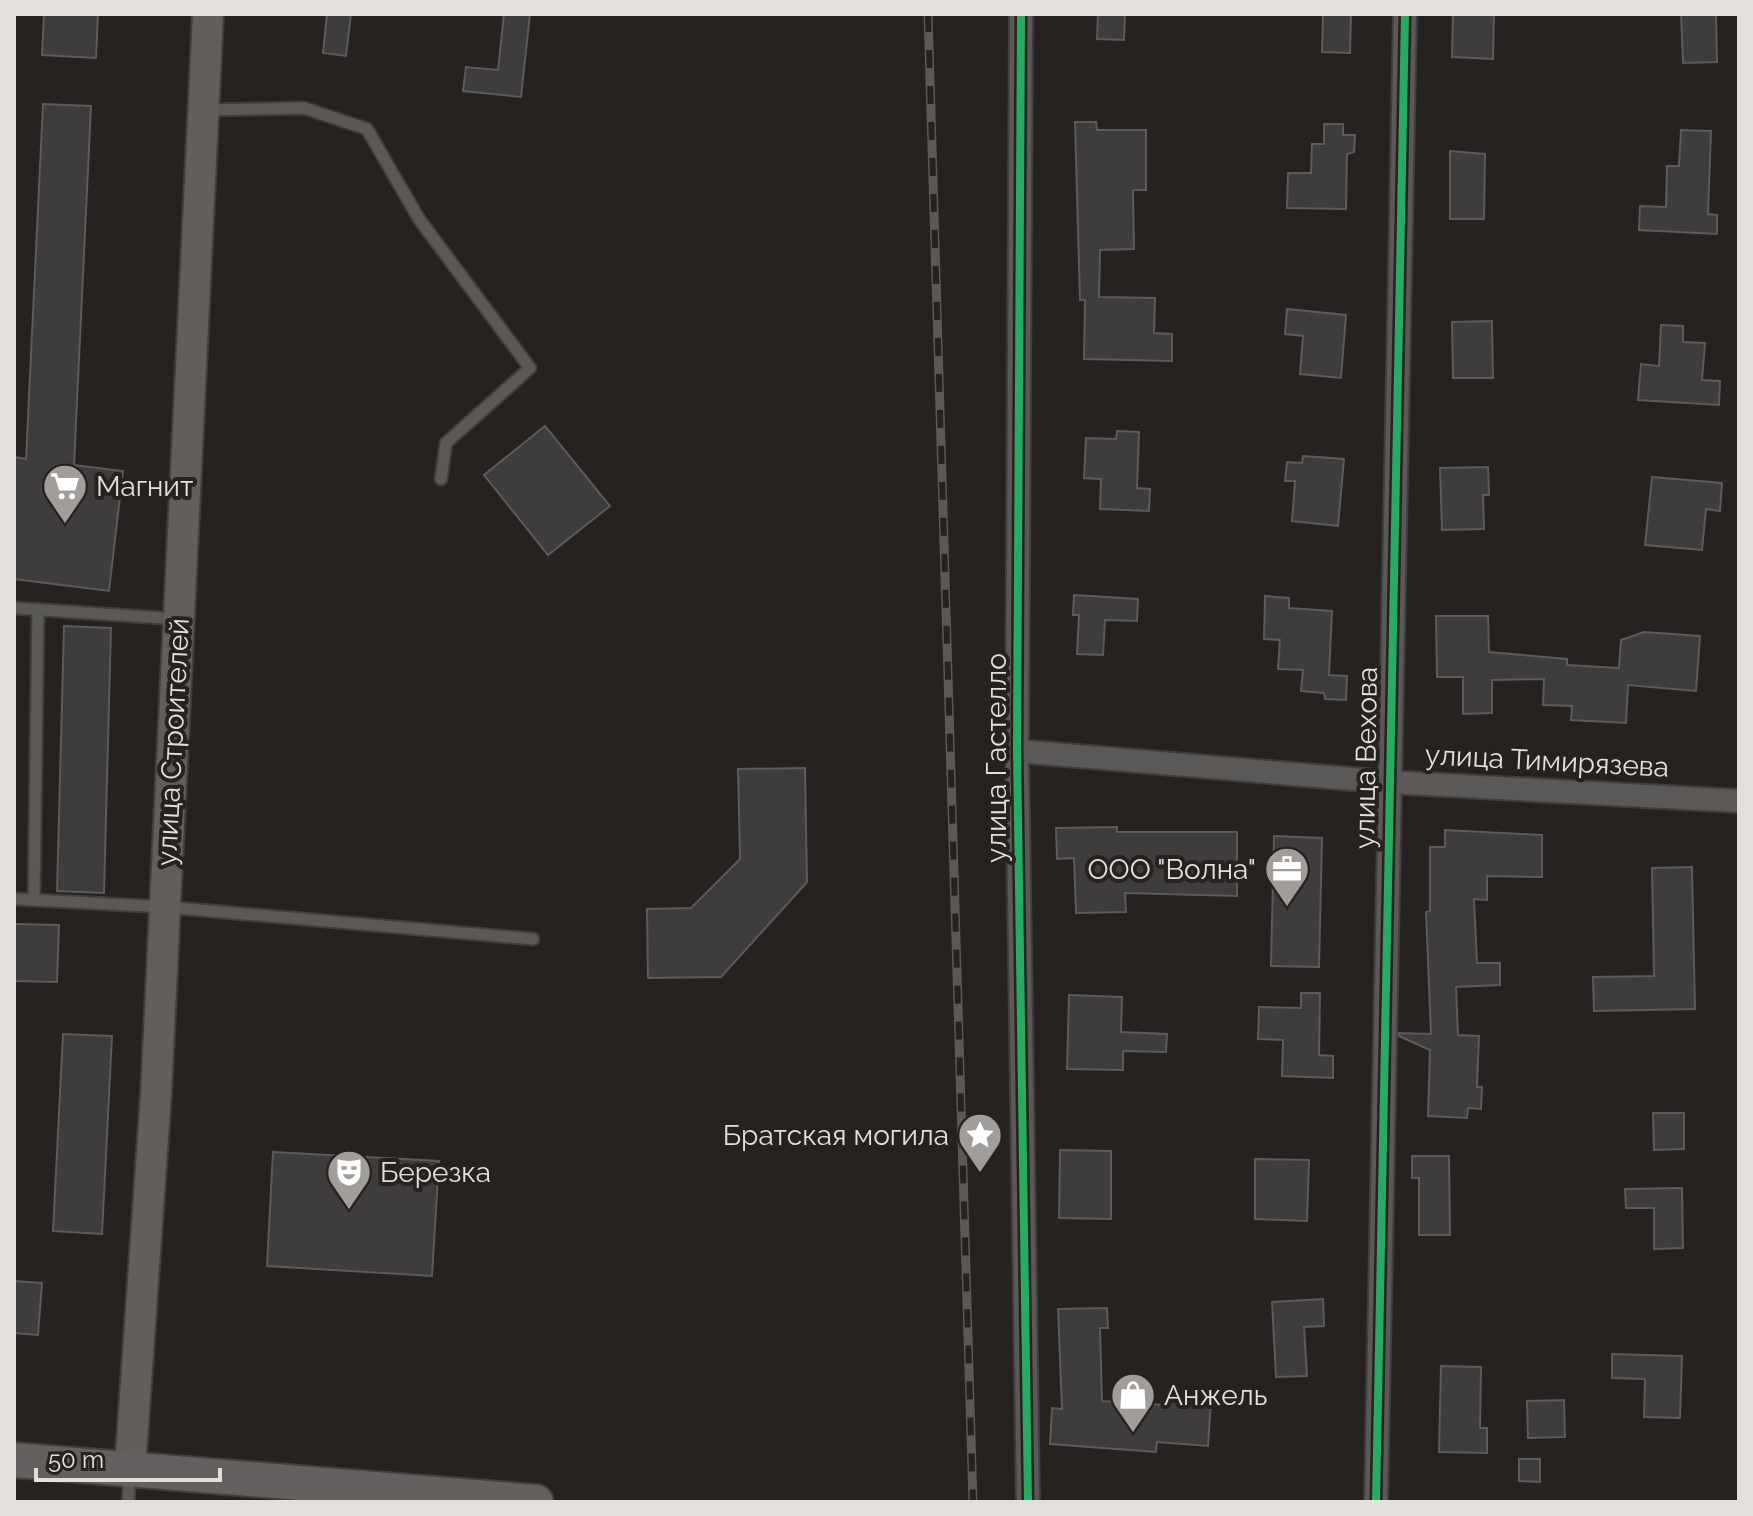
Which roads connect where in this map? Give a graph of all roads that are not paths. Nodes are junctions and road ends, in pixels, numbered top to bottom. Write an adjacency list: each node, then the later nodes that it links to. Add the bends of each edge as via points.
1 (208, 14): 4 (main road, улица Строителей)
2 (1021, 14): 9 (street, улица Гастелло)
3 (1405, 14): 10 (street, улица Вехова)
4 (203, 110): 5 (lane, via 304,108 367,129 419,219 530,368 446,443); 8 (main road, улица Строителей)
5 (441, 479)
6 (14, 608): 7 (lane)
7 (38, 609): 8 (lane); 13 (lane)
8 (179, 619): 14 (main road, улица Строителей)
9 (1017, 751): 10 (street, улица Тимирязева); 20 (street, улица Гастелло)
10 (1388, 782): 11 (street, улица Тимирязева); 21 (street, улица Вехова)
11 (1739, 801)
12 (14, 899): 13 (lane)
13 (34, 900): 14 (lane)
14 (165, 907): 15 (lane); 17 (main road, улица Строителей)
15 (533, 939)
16 (14, 1460): 17 (main road)
17 (129, 1486): 18 (main road)
18 (441, 1498): 19 (main road)
19 (536, 1502)
20 (1028, 1502)
21 (1376, 1502)

